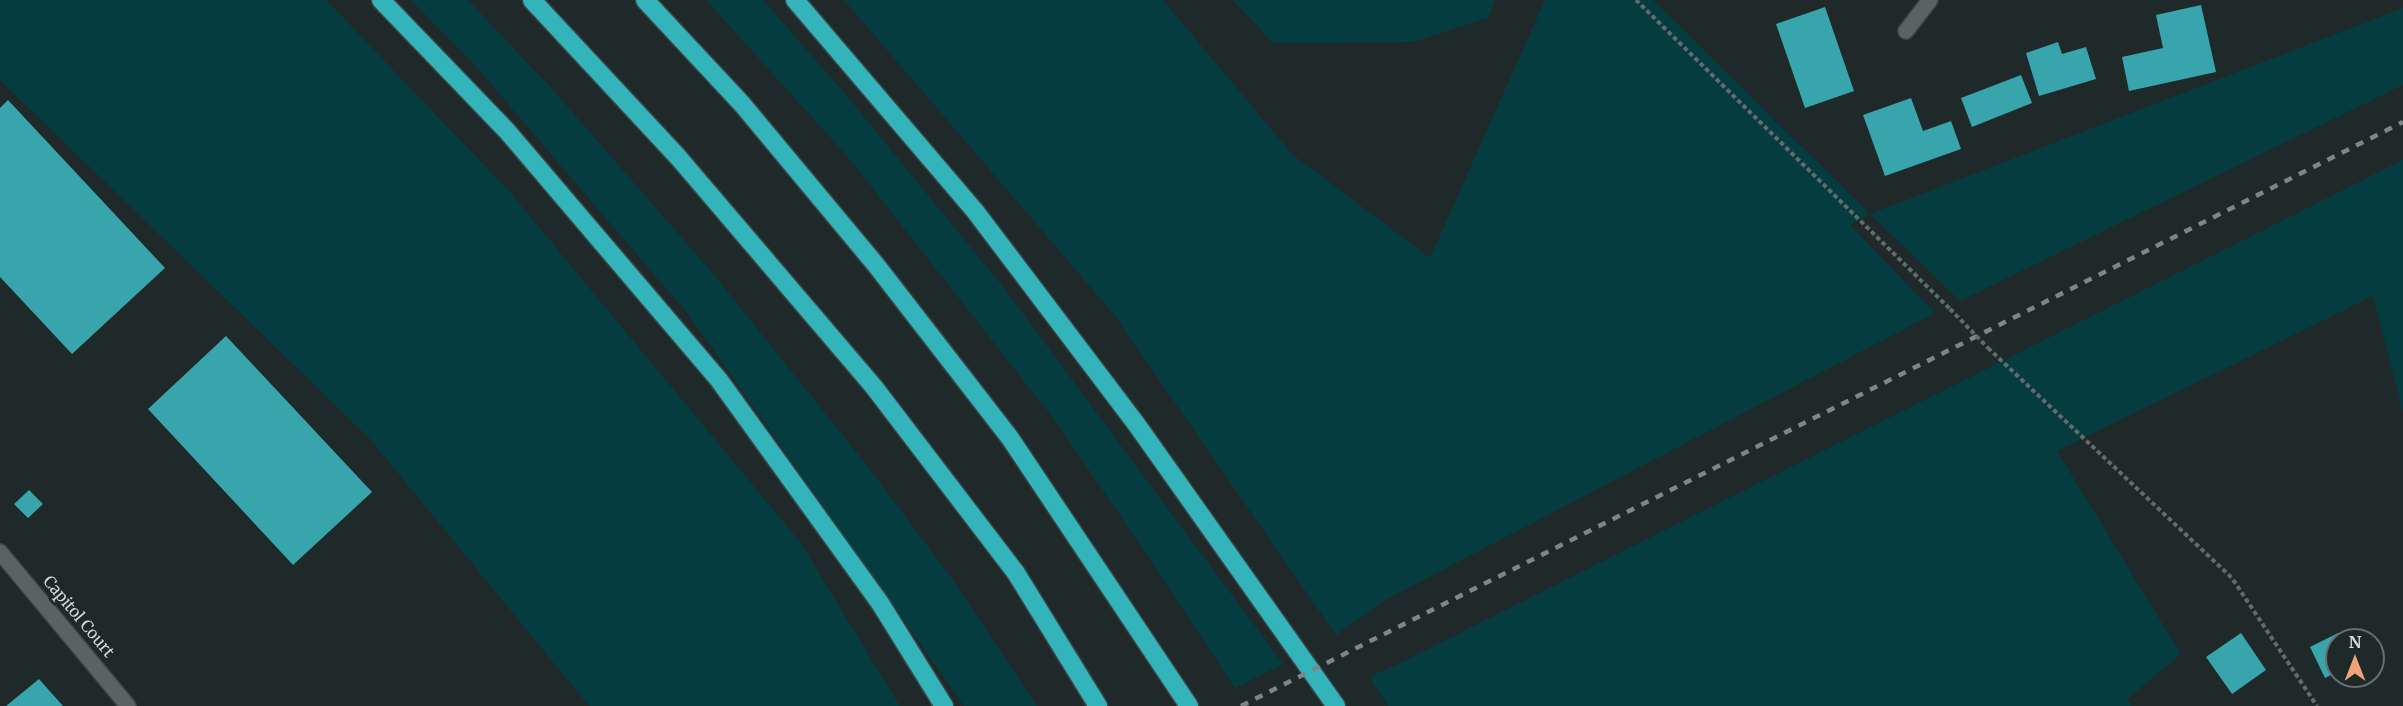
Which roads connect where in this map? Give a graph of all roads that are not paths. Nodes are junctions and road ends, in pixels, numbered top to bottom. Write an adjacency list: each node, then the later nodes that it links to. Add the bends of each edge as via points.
1 (381, 0): 9 (highway, via 507,130 718,380 880,603)
2 (532, 0): 10 (highway, via 678,157 874,387 1016,573)
3 (645, 0): 11 (highway, via 764,131 876,265 1010,438)
4 (795, 0): 12 (highway, via 975,211 1137,425)
5 (1930, 0): 6 (street)
6 (1906, 31)
7 (0, 552): 8 (street, Capitol Court)
8 (128, 706)
9 (944, 706)
10 (1098, 706)
11 (1189, 706)
12 (1336, 706)

